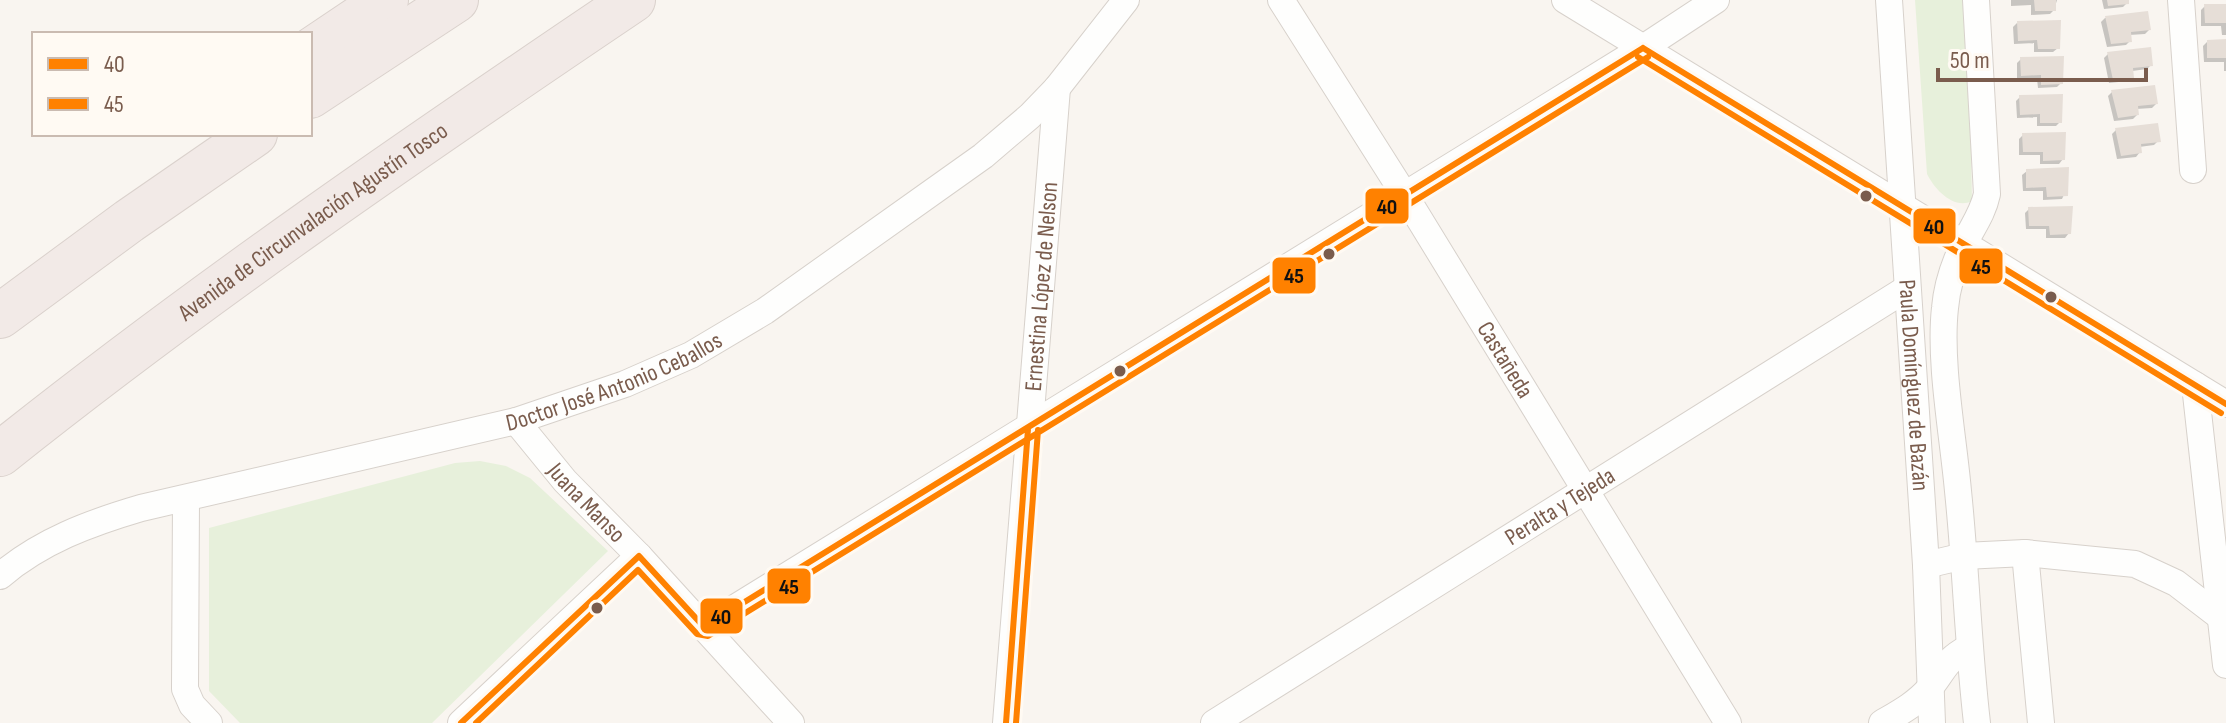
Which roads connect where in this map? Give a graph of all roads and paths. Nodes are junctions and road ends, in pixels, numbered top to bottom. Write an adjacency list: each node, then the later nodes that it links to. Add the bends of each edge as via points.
1 (386, 0): 12 (highway)
2 (456, 0): 14 (highway)
3 (633, 0): 28 (highway, Avenida de Circunvalación Agustín Tosco, via 247,267)
4 (1126, 0): 13 (street, Doctor José Antonio Ceballos)
5 (1281, 0): 18 (street, Castañeda)
6 (1565, 0): 11 (street)
7 (1716, 0): 11 (street)
8 (1889, 0): 19 (street, Paula Domínguez de Bazán)
9 (1976, 0): 20 (street, via 1987,194)
10 (2181, 0): 17 (street)
11 (1643, 48): 18 (street); 19 (street)
12 (312, 50)
13 (1057, 88): 26 (street, Doctor José Antonio Ceballos, via 983,156 728,335 625,384); 27 (street, Ernestina López de Nelson)
14 (312, 95)
15 (210, 136): 21 (highway)
16 (252, 136): 21 (highway)
17 (2193, 170)
18 (1404, 194): 27 (street); 29 (street, Castañeda)
19 (1902, 206): 20 (street); 22 (street, Paula Domínguez de Bazán)
20 (1964, 244): 24 (street); 33 (street, via 1951,274 1944,347)
21 (59, 273): 23 (highway)
22 (1906, 289): 29 (street, Peralta y Tejeda); 34 (street, Paula Domínguez de Bazán)
23 (0, 316)
24 (2195, 385): 25 (street); 36 (street)
25 (2226, 404)
26 (516, 421): 30 (street, Doctor José Antonio Ceballos); 32 (street, Juana Manso, via 565,481)
27 (1028, 429): 37 (street); 44 (street, Ernestina López de Nelson)
28 (0, 454)
29 (1586, 490): 45 (street, Peralta y Tejeda); 46 (street, Castañeda)
30 (186, 499): 35 (street, Doctor José Antonio Ceballos, via 69,532); 41 (street, via 185,689)
31 (2025, 553): 33 (street); 36 (street, via 2135,564 2176,583); 50 (street)
32 (639, 556): 37 (street, Juana Manso); 42 (street)
33 (1964, 556): 34 (street); 38 (street)
34 (1926, 565): 40 (street, Paula Domínguez de Bazán)
35 (0, 576)
36 (2219, 616): 39 (street)
37 (704, 627): 43 (street, Juana Manso)
38 (1968, 648): 40 (street, via 1952,657); 49 (street)
39 (2226, 665)
40 (1930, 688): 47 (street); 48 (street, Paula Domínguez de Bazán)
41 (209, 723)
42 (461, 723)
43 (791, 723)
44 (1006, 723)
45 (1214, 723)
46 (1728, 723)
47 (1882, 723)
48 (1932, 723)
49 (1977, 723)
50 (2041, 723)

